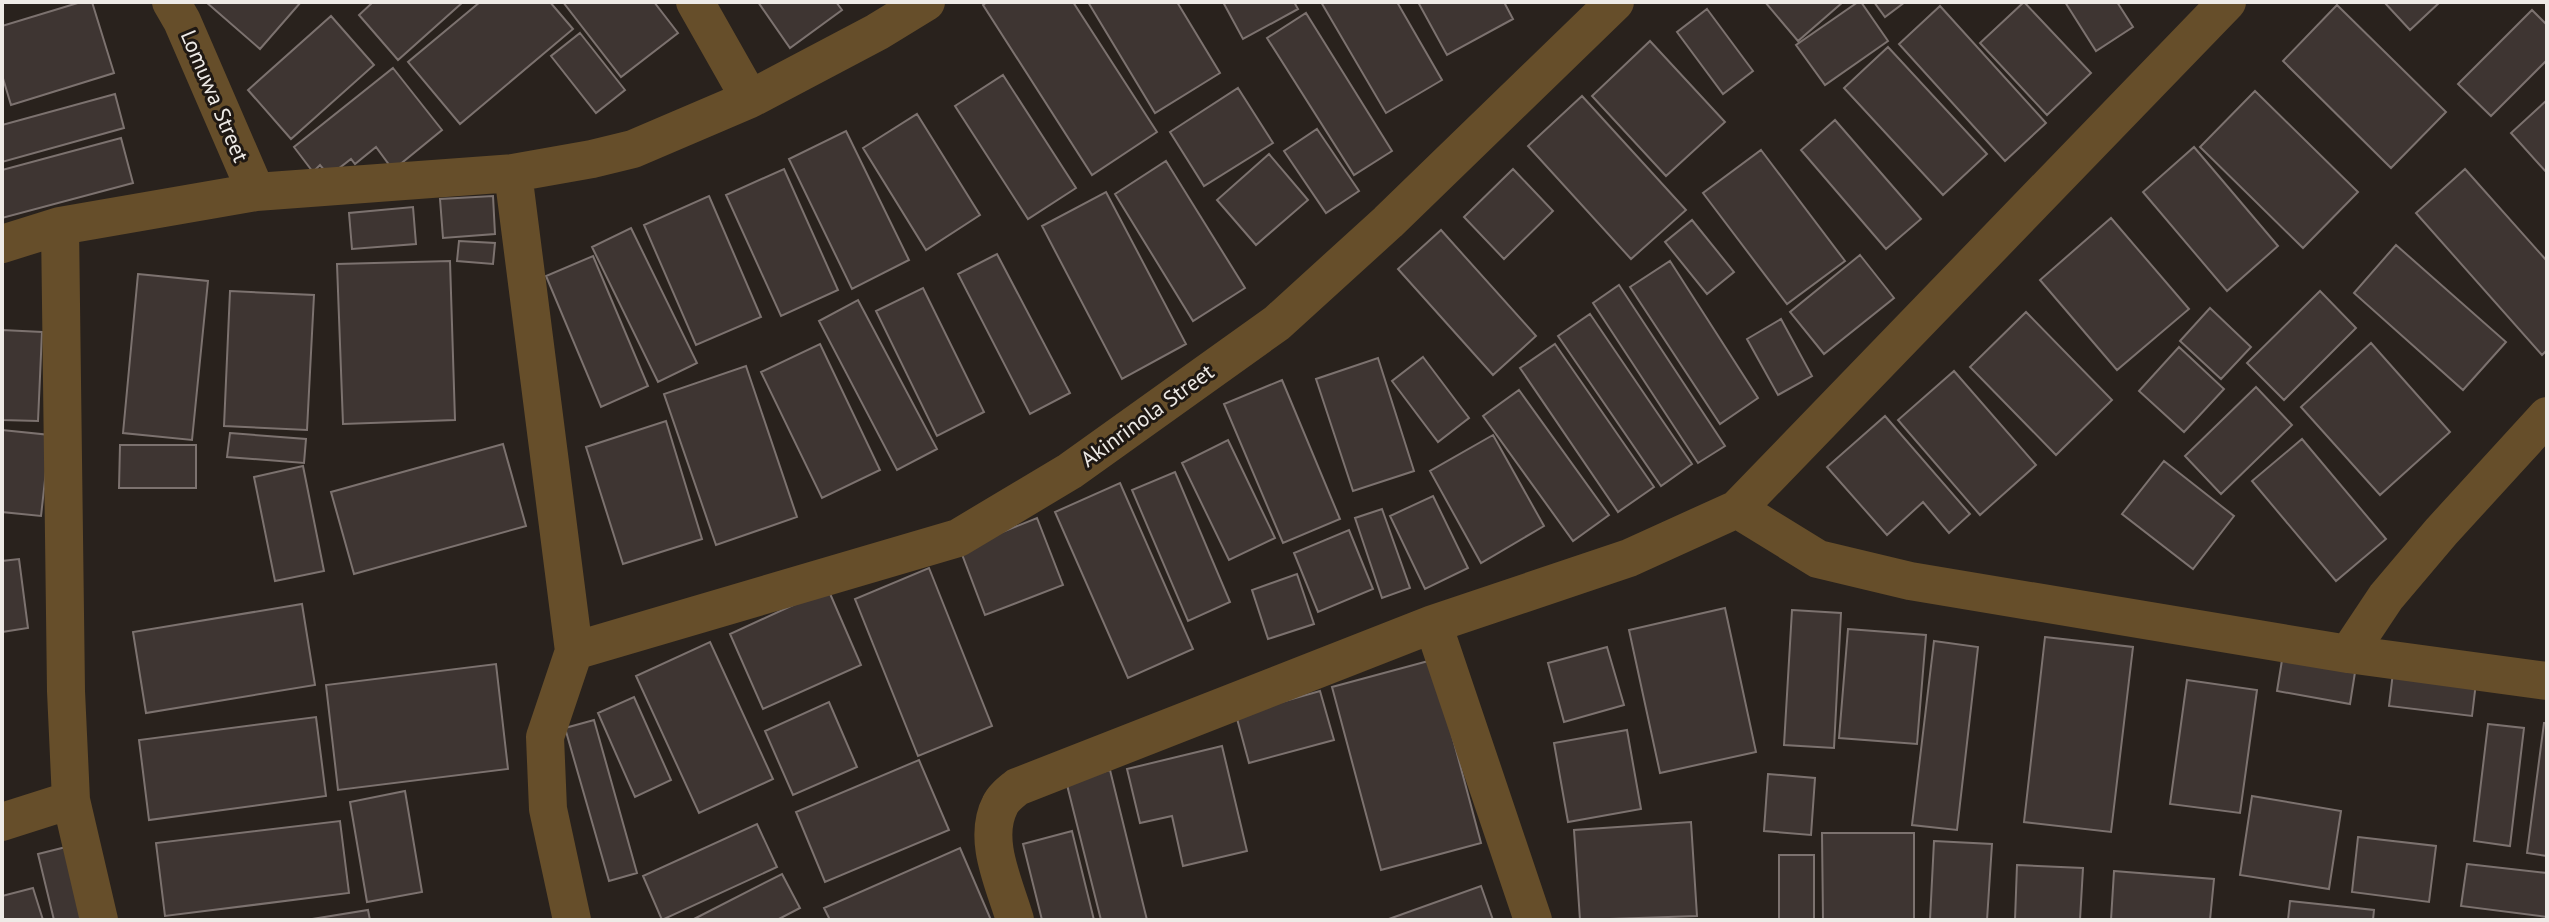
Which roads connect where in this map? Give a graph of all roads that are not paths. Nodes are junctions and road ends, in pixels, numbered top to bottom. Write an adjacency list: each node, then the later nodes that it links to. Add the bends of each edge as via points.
1 (171, 2): 8 (street, Lomuwa Street)
2 (695, 2): 6 (street)
3 (926, 2): 6 (street)
4 (1615, 2): 14 (street, Akinrinola Street, via 1277,323 1070,471 958,538)
5 (2227, 2): 12 (street)
6 (750, 99): 7 (street, via 633,149)
7 (513, 173): 8 (street); 14 (street)
8 (256, 192): 9 (street)
9 (60, 226): 10 (street); 17 (street)
10 (2, 244)
11 (2547, 416): 15 (street, via 2386,597)
12 (1737, 509): 13 (street, via 1629,558); 15 (street, via 1818,559 1910,581)
13 (1433, 624): 21 (street, via 1017,787 1001,801 994,820 994,849); 22 (street)
14 (574, 651): 20 (street, via 545,737 548,809)
15 (2348, 654): 16 (street)
16 (2547, 681)
17 (71, 800): 18 (street); 19 (street)
18 (2, 822)
19 (99, 920)
20 (572, 920)
21 (1015, 920)
22 (1533, 920)

